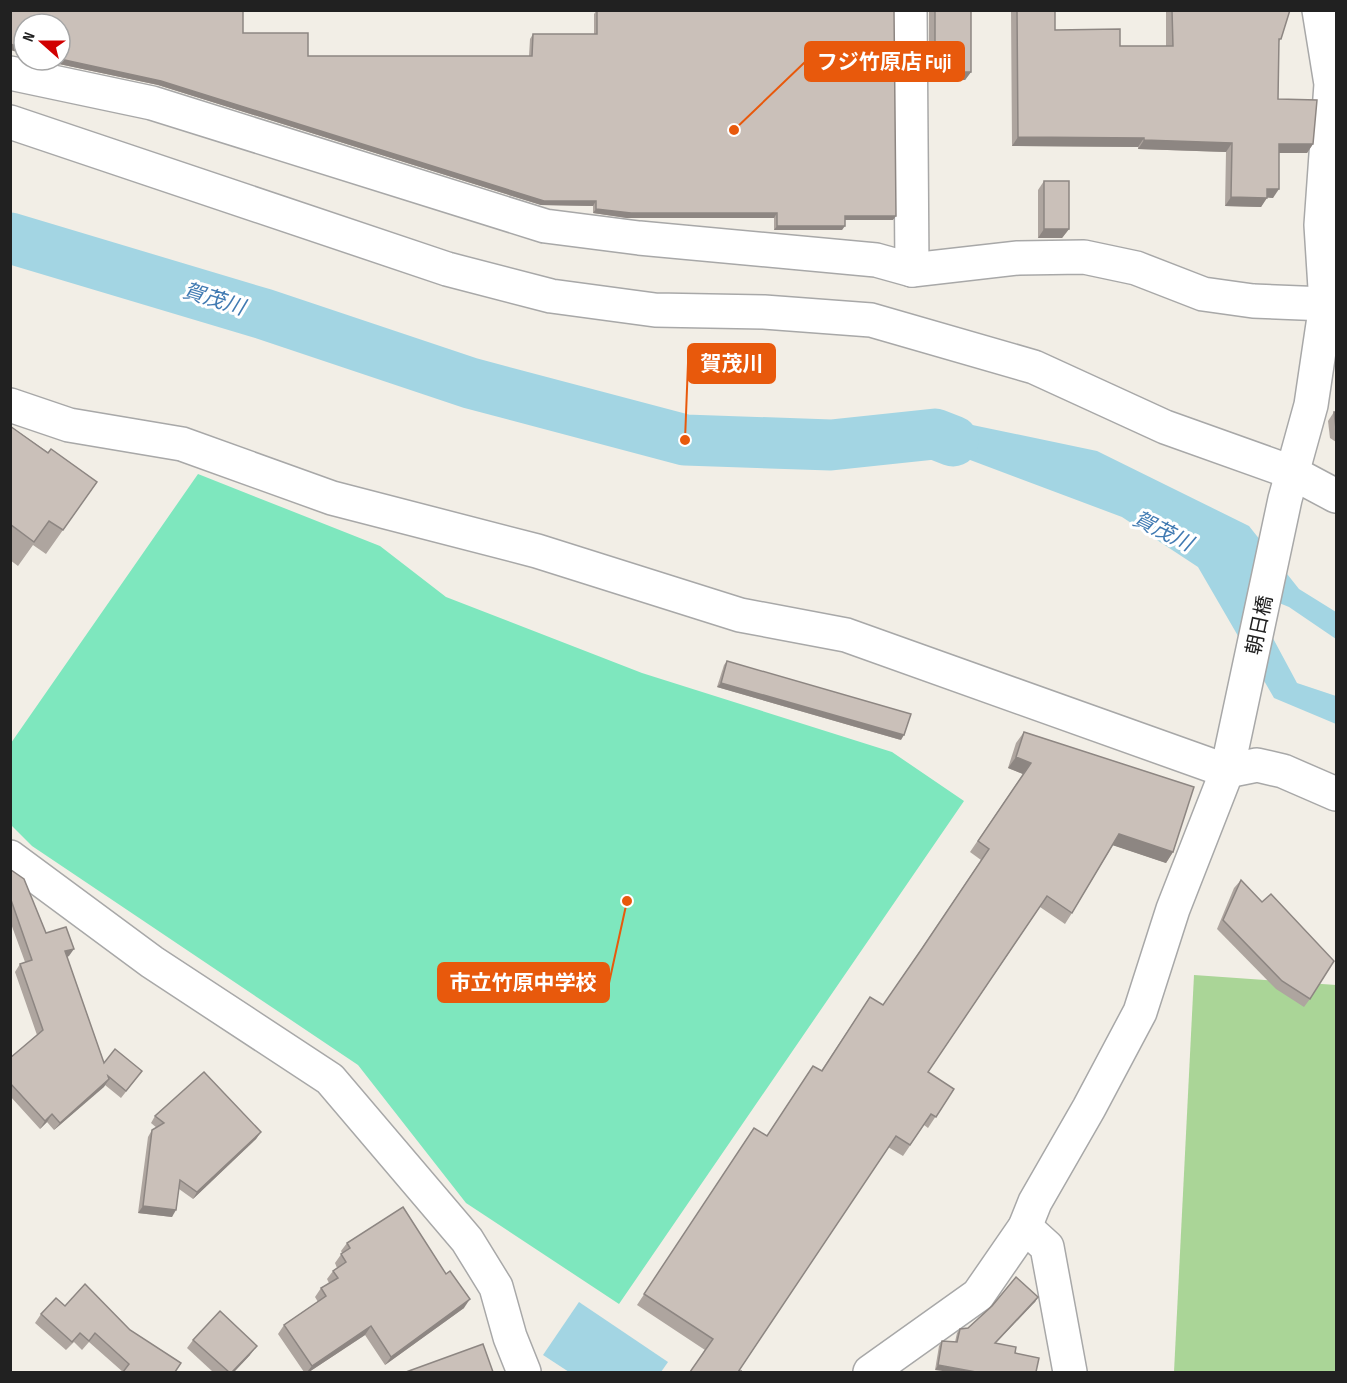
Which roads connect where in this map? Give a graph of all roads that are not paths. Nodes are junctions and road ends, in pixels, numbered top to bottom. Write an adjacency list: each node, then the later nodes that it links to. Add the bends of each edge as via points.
1 (910, 10): 6 (street)
2 (1319, 10): 4 (street, 朝日橋)
3 (10, 73): 6 (street, via 152,103 544,225 876,260)
4 (1334, 84): 7 (street, 朝日橋, via 1322,225)
5 (10, 122): 9 (street, via 447,269 550,296 655,309 871,320 1034,367)
6 (912, 270): 7 (street, via 1018,258 1084,257 1136,268 1203,294)
7 (1326, 304): 9 (street, 朝日橋, via 1311,405)
8 (10, 405): 11 (street, via 69,425 182,444 332,498 537,551 740,615 846,636)
9 (1288, 486): 10 (street); 11 (street, 朝日橋)
10 (1336, 496)
11 (1230, 761): 12 (street, via 1283,771); 14 (street, 朝日橋, via 1173,909 1140,1012 1035,1202)
12 (1336, 794)
13 (10, 857): 15 (street, via 152,962 330,1078 467,1240 496,1287)
14 (1026, 1227): 16 (street, 朝日橋, via 978,1295); 17 (street, via 1047,1247)
15 (524, 1372)
16 (870, 1372)
17 (1070, 1372)

